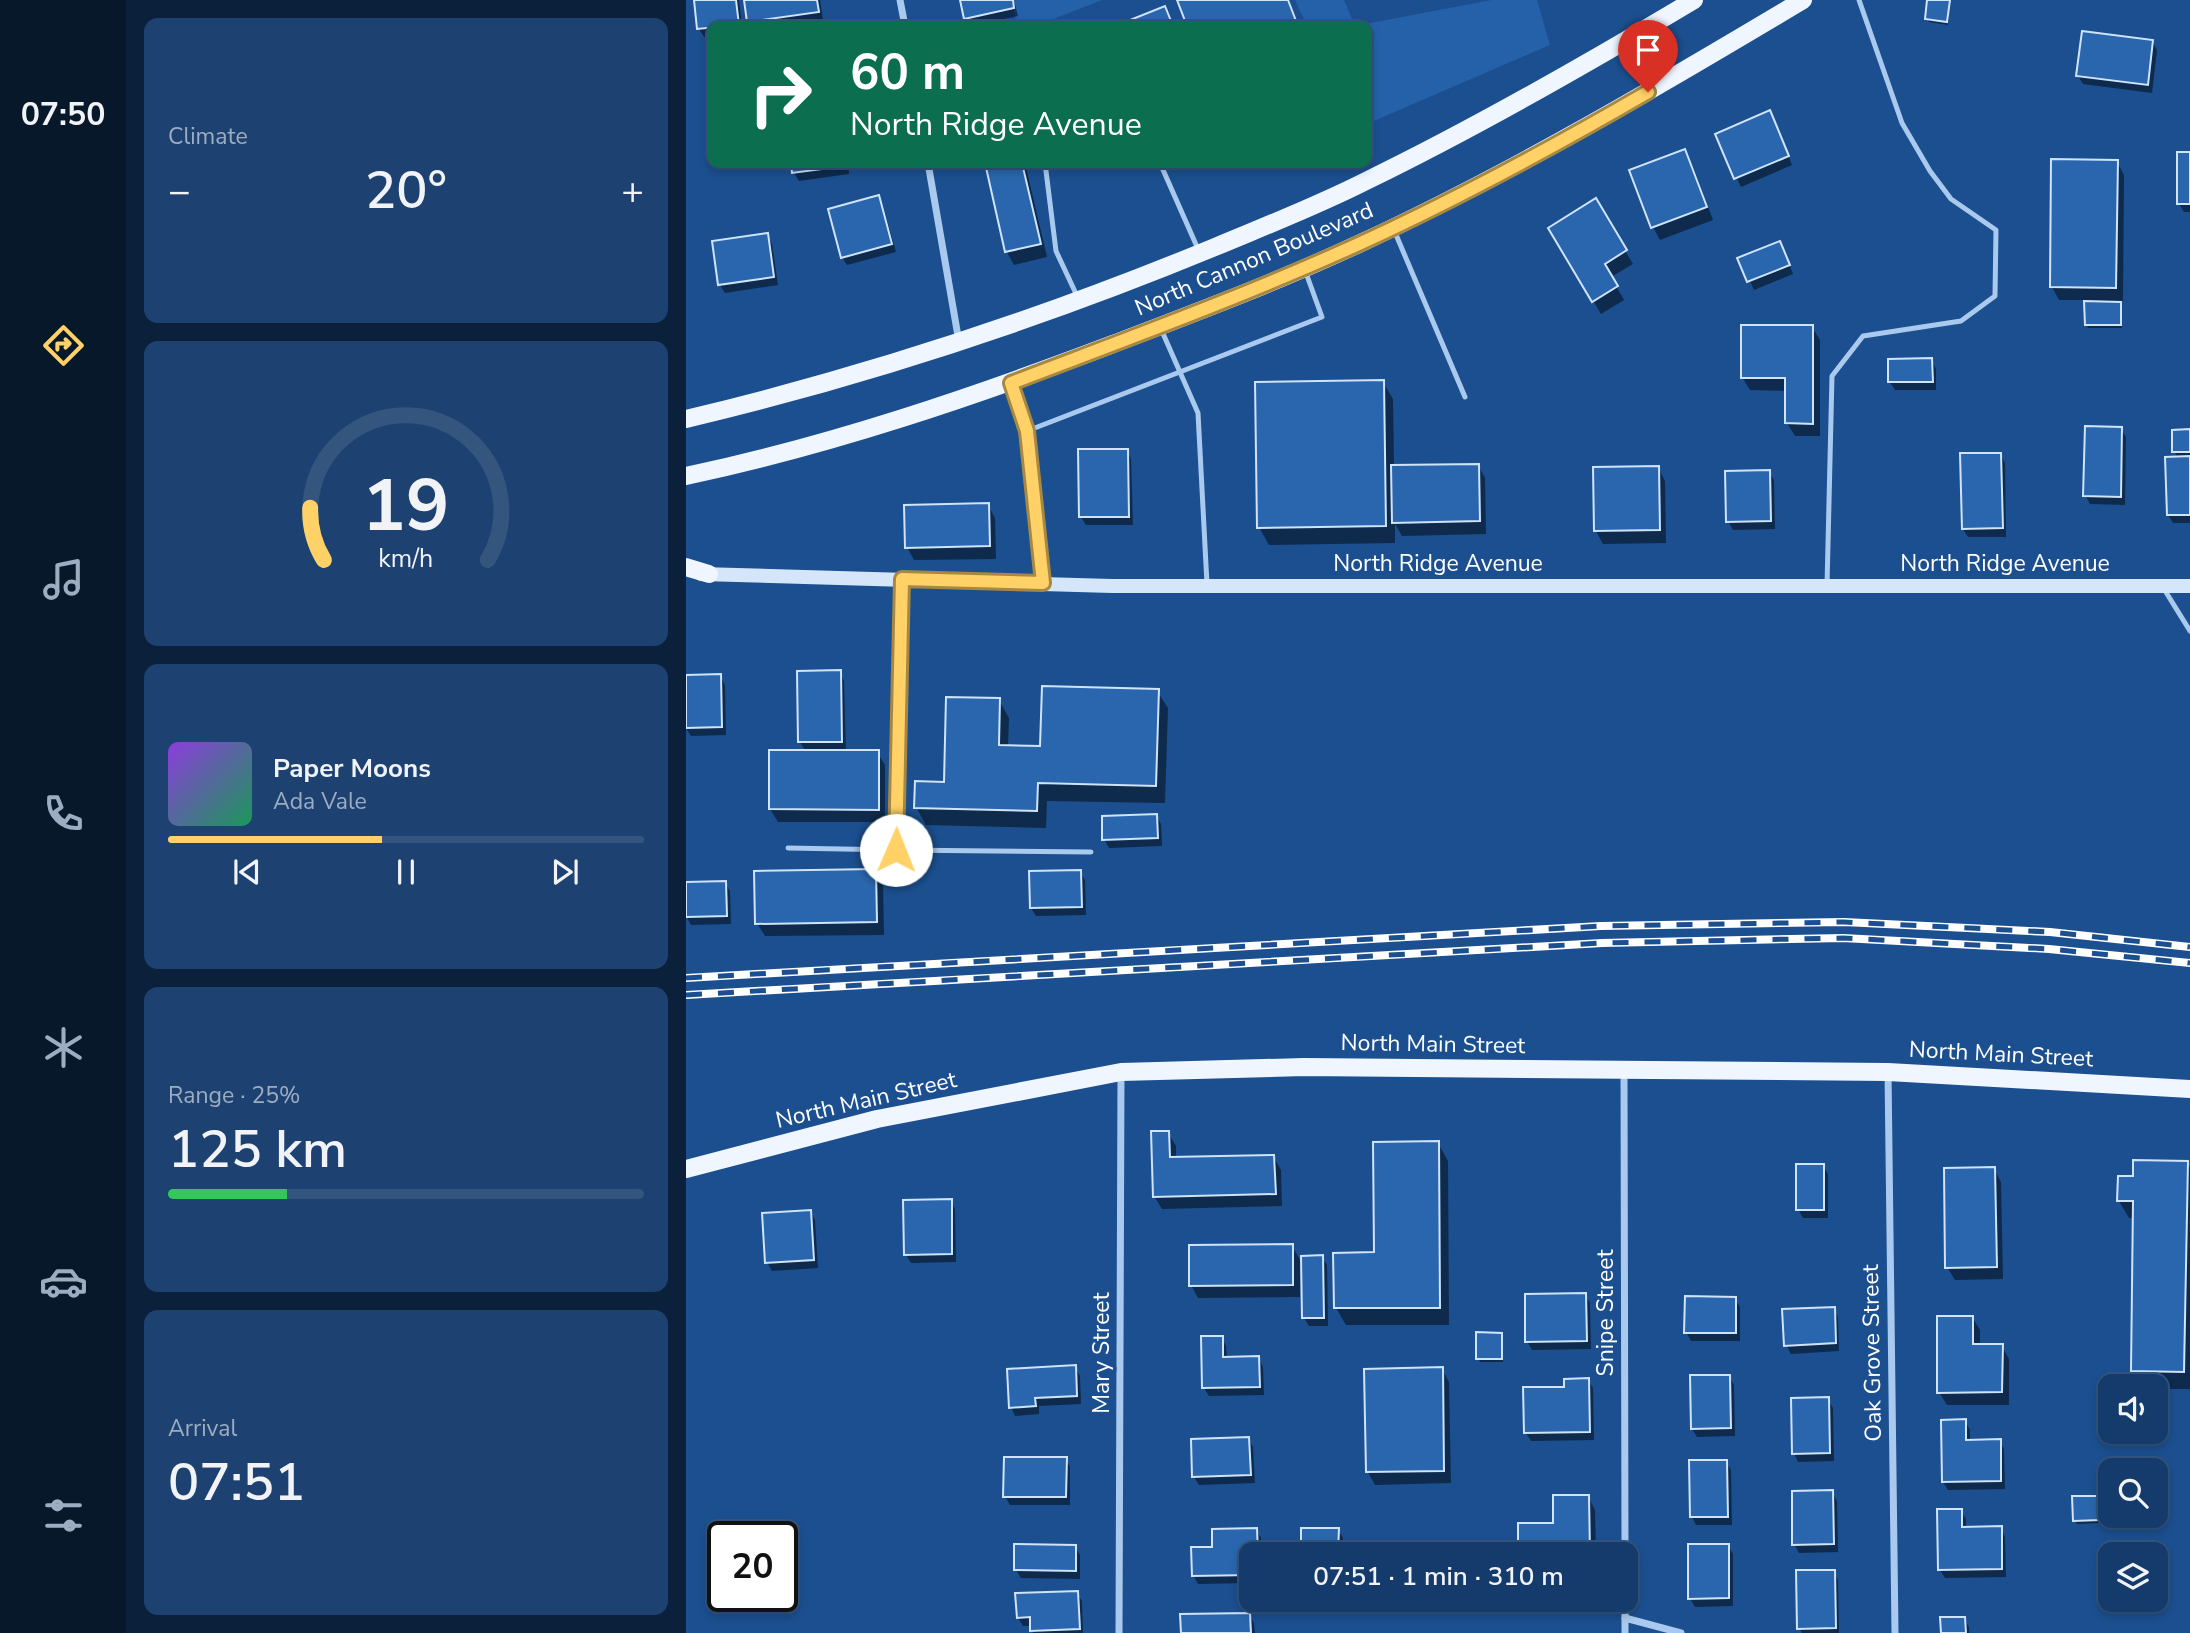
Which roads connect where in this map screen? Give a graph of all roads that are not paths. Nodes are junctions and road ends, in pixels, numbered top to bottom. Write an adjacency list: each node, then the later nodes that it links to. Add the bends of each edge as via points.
1 (900, 0): 5 (street)
2 (1694, 0): 10 (main road, North Cannon Boulevard, via 1594,60 1366,182)
3 (1803, 0): 9 (main road, North Cannon Boulevard, via 1607,116)
4 (1859, 0): 27 (lane, via 1902,123 1930,172 1951,200 1996,230 1995,296 1961,321 1863,336 1832,376)
5 (904, 21)
6 (929, 168): 14 (street)
7 (1046, 168): 12 (lane, via 1056,251)
8 (1162, 168): 10 (lane)
9 (1393, 227): 11 (main road, North Cannon Boulevard); 17 (lane)
10 (1200, 253): 12 (main road, North Cannon Boulevard)
11 (1304, 268): 13 (main road, North Cannon Boulevard); 15 (lane, via 1322,317)
12 (1079, 300): 14 (main road, North Cannon Boulevard)
13 (1160, 326): 15 (lane); 16 (main road, North Cannon Boulevard)
14 (959, 343): 18 (main road, North Cannon Boulevard)
15 (1179, 372): 19 (lane); 26 (lane, via 1198,413)
16 (1011, 383): 19 (lane); 20 (main road, North Cannon Boulevard, via 830,440)
17 (1465, 397)
18 (686, 419)
19 (1027, 431): 25 (lane)
20 (686, 476)
21 (686, 567): 23 (main road)
22 (686, 573): 23 (street, North Ridge Avenue)
23 (709, 574): 24 (street, North Ridge Avenue)
24 (902, 579): 25 (street, North Ridge Avenue); 32 (lane)
25 (1043, 583): 26 (street, North Ridge Avenue)
26 (1207, 586): 27 (street, North Ridge Avenue)
27 (1827, 586): 28 (street, North Ridge Avenue)
28 (2162, 586): 29 (street, North Ridge Avenue); 30 (lane)
29 (2190, 586)
30 (2190, 631)
31 (788, 848): 32 (lane)
32 (896, 850): 33 (lane)
33 (1091, 852)
34 (1624, 1071): 35 (main road, North Main Street, via 1304,1067); 36 (main road, North Main Street); 39 (street, Snipe Street)
35 (1121, 1072): 38 (main road, North Main Street, via 877,1119); 42 (street, Mary Street)
36 (1888, 1072): 37 (main road, North Main Street); 45 (street, Oak Grove Street)
37 (2190, 1088)
38 (686, 1169)
39 (1625, 1542)
40 (1625, 1612): 41 (street)
41 (1625, 1618): 43 (street); 44 (street)
42 (1119, 1633)
43 (1625, 1633)
44 (1681, 1633)
45 (1895, 1633)

